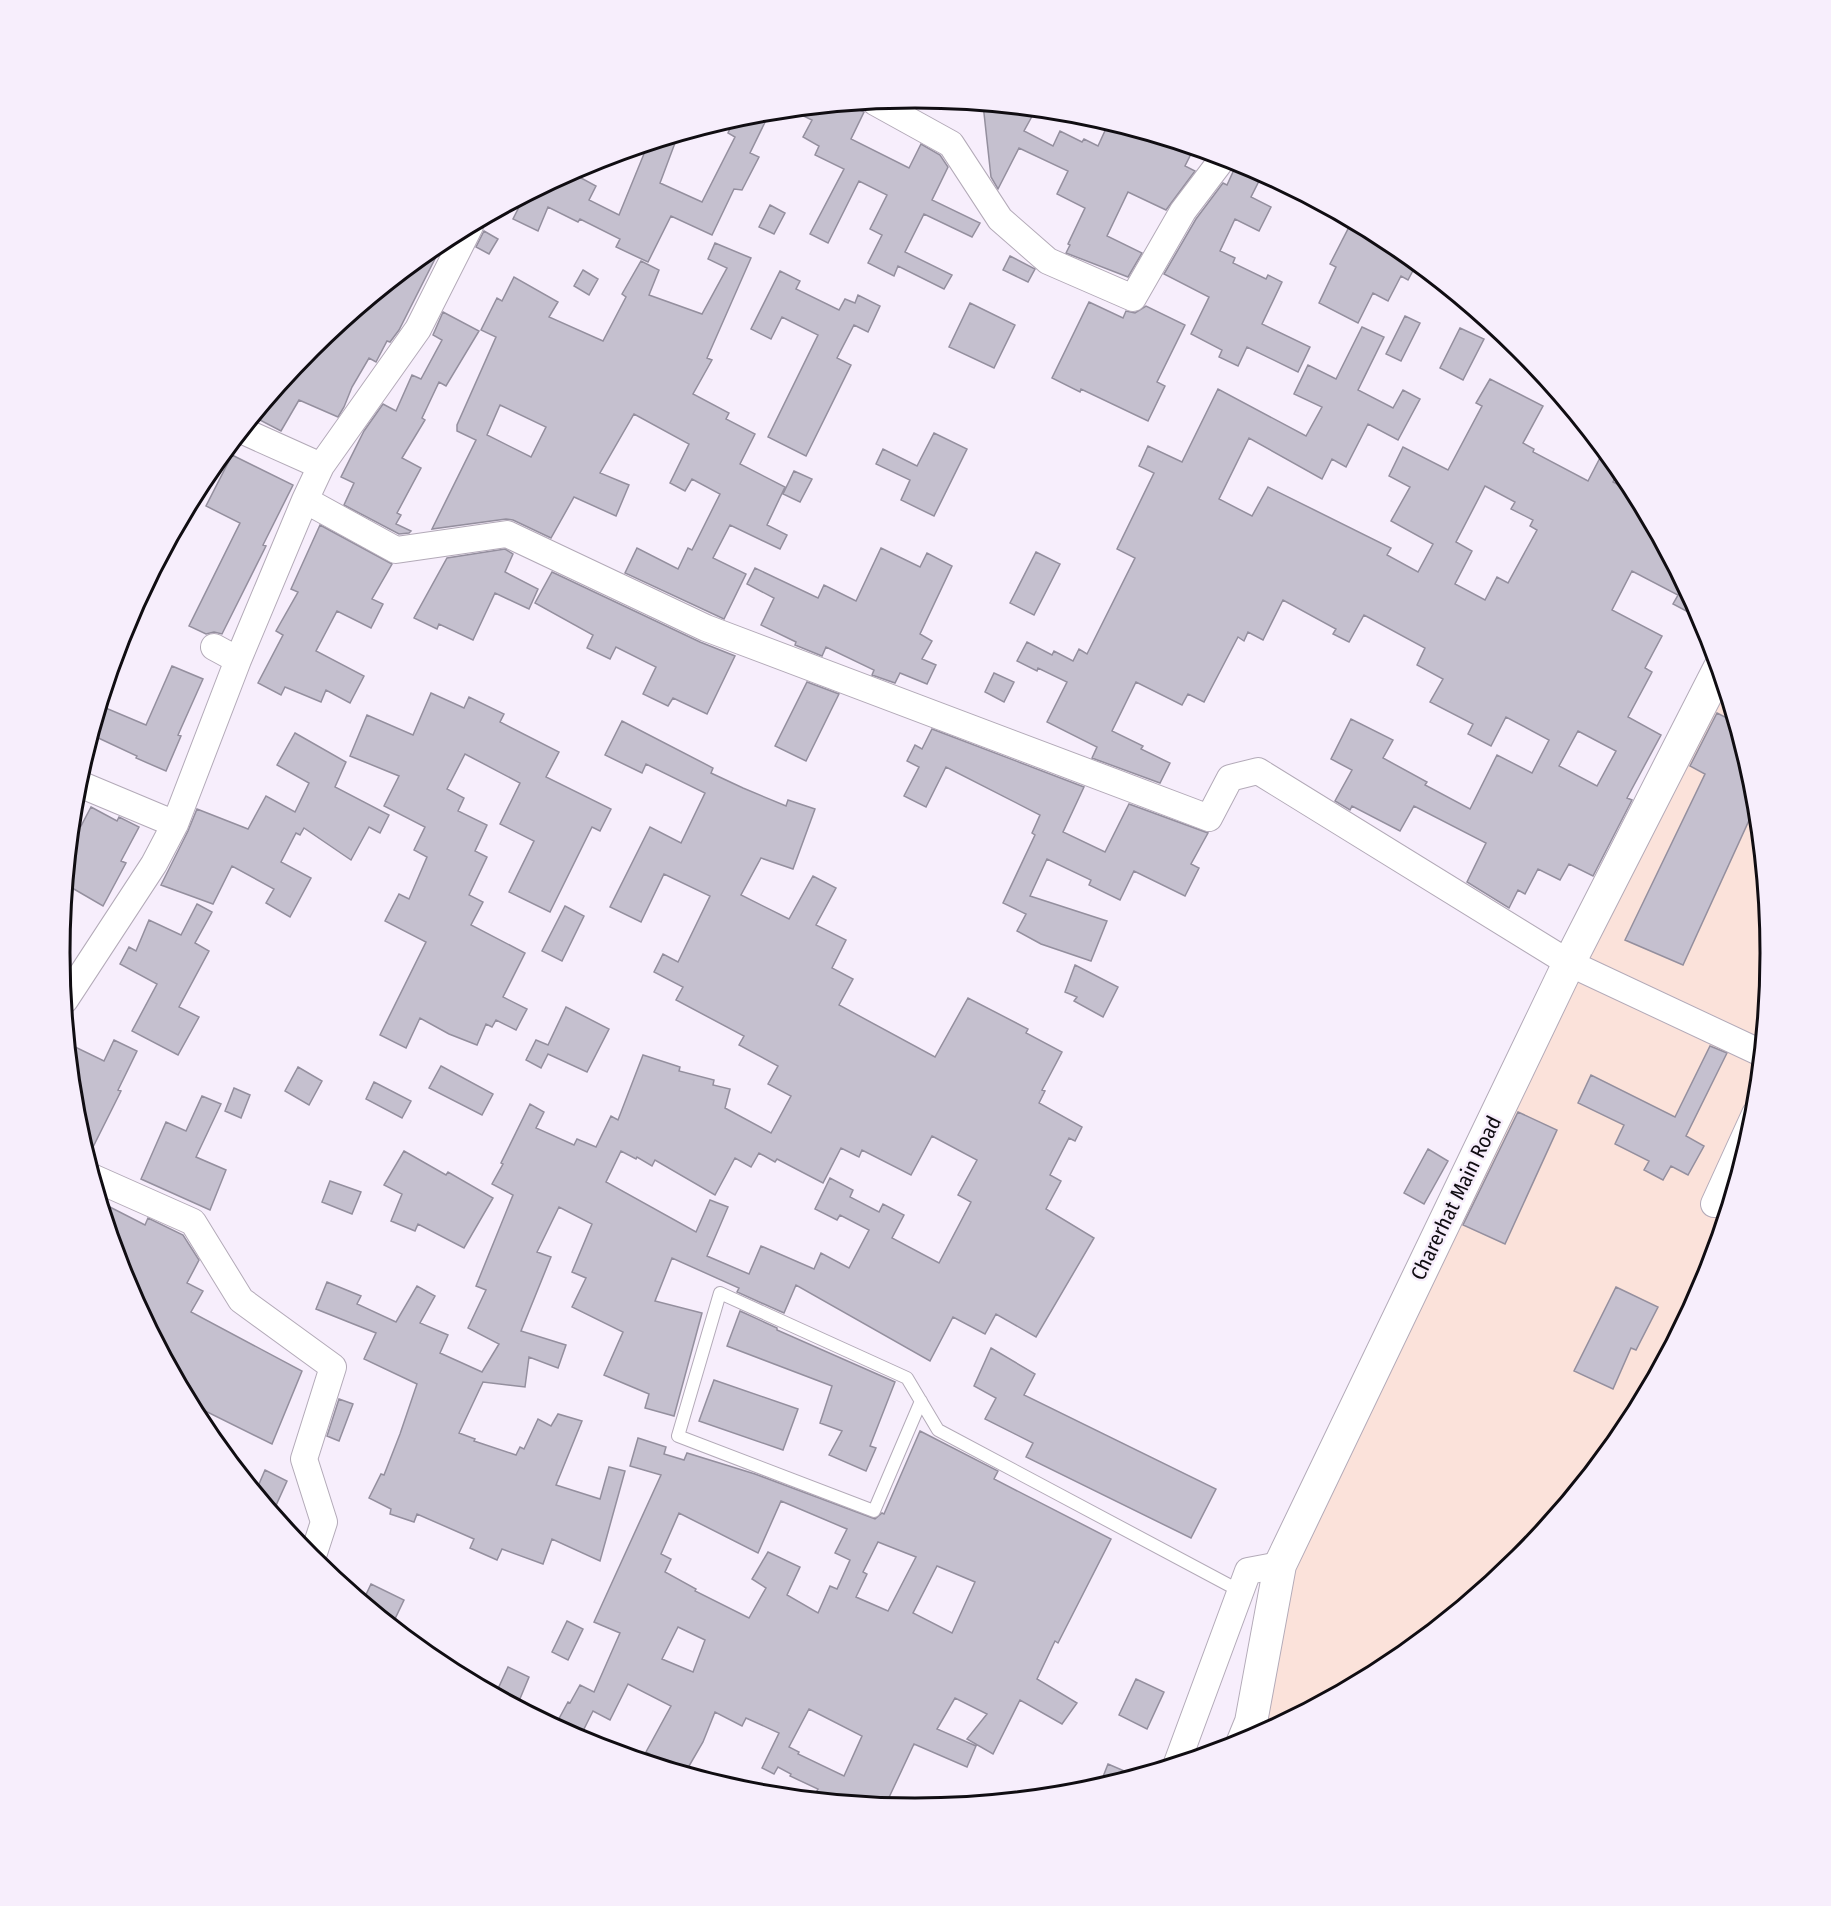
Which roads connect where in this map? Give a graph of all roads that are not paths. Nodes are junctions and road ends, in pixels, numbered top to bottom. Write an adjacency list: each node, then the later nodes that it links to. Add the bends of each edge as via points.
1 (888, 109): 2 (street, via 951,144 1000,219 1048,261 1133,298 1183,211)
2 (1218, 164)
3 (463, 239): 5 (street, via 418,329)
4 (249, 434): 5 (street)
5 (321, 466): 6 (street)
6 (305, 500): 8 (street); 12 (street, via 396,550 507,534 706,628 1209,818 1230,778 1258,771)
7 (214, 647): 8 (street)
8 (238, 660): 11 (street)
9 (1715, 678): 12 (street, Charerhat Main Road)
10 (87, 787): 11 (street)
11 (175, 824): 13 (street, via 154,864)
12 (1569, 963): 14 (street); 20 (street, Charerhat Main Road)
13 (71, 990)
14 (1754, 1050)
15 (1735, 1157): 17 (street)
16 (102, 1181): 19 (street, via 194,1222 241,1300 333,1367 304,1459 324,1522)
17 (1714, 1204)
18 (921, 1401): 18 (lane, via 907,1378 720,1293 678,1436 874,1511); 21 (lane, via 938,1430)
19 (315, 1548)
20 (1280, 1565): 21 (street, via 1248,1571); 22 (street, Charerhat Main Road)
21 (1240, 1591): 23 (street)
22 (1248, 1730)
23 (1180, 1755)

